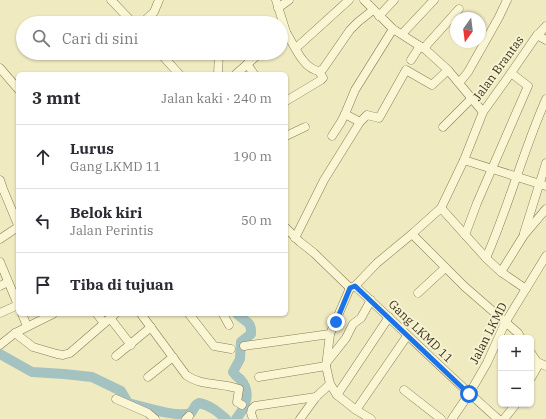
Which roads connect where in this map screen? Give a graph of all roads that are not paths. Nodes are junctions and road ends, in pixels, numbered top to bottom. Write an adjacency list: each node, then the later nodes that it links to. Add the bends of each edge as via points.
1 (111, 0): 12 (street)
2 (159, 0): 13 (street)
3 (289, 0): 9 (street)
4 (349, 0): 22 (street)
5 (364, 0): 11 (street, Jalan Brantas)
6 (394, 0): 11 (street)
7 (434, 0): 17 (street)
8 (506, 0): 36 (street, via 500,17)
9 (277, 4): 14 (street)
10 (459, 10): 21 (street)
11 (376, 13): 16 (street, Jalan Brantas); 30 (street, via 358,22 350,30)
12 (126, 16)
13 (150, 16)
14 (279, 16)
15 (546, 26): 18 (street, Jalan Brantas)
16 (393, 29): 17 (street, Jalan Brantas); 42 (street, via 355,90)
17 (402, 34): 21 (street, Jalan Brantas)
18 (537, 35): 20 (street); 35 (street, Jalan Brantas)
19 (288, 39): 22 (street)
20 (546, 40)
21 (422, 47): 26 (street); 29 (street, Jalan Brantas)
22 (296, 48): 30 (street, via 307,64)
23 (166, 60): 31 (street)
24 (219, 60): 32 (street)
25 (252, 60): 27 (street)
26 (411, 60)
27 (247, 64): 33 (street); 34 (street)
28 (0, 68): 37 (street)
29 (448, 70): 36 (street, Jalan Brantas); 43 (street, via 432,84 406,70 380,118 367,115)
30 (319, 71): 40 (street, via 321,80)
31 (177, 72)
32 (218, 72)
33 (238, 72)
34 (253, 72)
35 (511, 73): 41 (street, Jalan Brantas); 50 (street, via 528,86)
36 (460, 83): 38 (street, Jalan Brantas)
37 (16, 87)
38 (472, 98): 41 (street, Jalan Brantas); 45 (street)
39 (546, 99): 51 (street)
40 (288, 100)
41 (483, 112): 48 (street)
42 (345, 114): 43 (street); 47 (street)
43 (360, 122): 63 (street, via 324,180)
44 (305, 127): 46 (street)
45 (443, 127)
46 (288, 135)
47 (332, 136)
48 (464, 160): 50 (street); 54 (street)
49 (546, 163): 53 (street)
50 (492, 169): 51 (street); 60 (street)
51 (516, 176): 53 (street); 65 (street, via 502,222)
52 (0, 180): 56 (street)
53 (542, 185): 61 (street)
54 (441, 208): 59 (street); 60 (street)
55 (546, 209): 61 (street)
56 (16, 221)
57 (16, 227): 62 (street)
58 (288, 230): 63 (street, Gang LKMD 11)
59 (412, 234): 67 (street); 71 (street)
60 (465, 235): 65 (street)
61 (524, 235): 68 (street)
62 (0, 238)
63 (295, 238): 71 (street, Gang LKMD 11)
64 (546, 256): 72 (street, Jalan LKMD)
65 (486, 258): 68 (street)
66 (0, 262): 69 (street)
67 (445, 268): 73 (street); 85 (street)
68 (501, 272): 72 (street)
69 (8, 282): 70 (street); 74 (street)
70 (0, 286)
71 (353, 287): 75 (street, Gang LKMD 11); 90 (street)
72 (526, 289): 85 (street, Jalan LKMD)
73 (418, 293)
74 (16, 299)
75 (371, 300): 83 (street, Gang LKMD 11); 100 (street, via 361,318 353,324 346,338)
76 (16, 304): 77 (street)
77 (0, 313)
78 (23, 316): 87 (street)
79 (49, 316): 87 (street)
80 (143, 316): 88 (street)
81 (191, 316): 96 (street, via 214,346)
82 (224, 316): 86 (street)
83 (389, 317): 92 (street, Gang LKMD 11); 108 (street)
84 (110, 319): 89 (street, via 70,353 63,355 33,347); 94 (street)
85 (505, 323): 91 (street); 107 (street, Jalan LKMD)
86 (229, 325)
87 (27, 326): 89 (street)
88 (151, 327): 94 (street); 99 (street)
89 (15, 333): 93 (street)
90 (330, 334): 95 (street); 100 (street)
91 (519, 335)
92 (407, 336): 107 (street, Gang LKMD 11); 113 (street)
93 (0, 344)
94 (131, 345): 97 (street)
95 (244, 346)
96 (231, 349)
97 (116, 356)
98 (534, 356): 101 (street)
99 (173, 357): 103 (street); 111 (street, via 192,379 239,389 237,402)
100 (326, 364): 104 (street); 105 (street)
101 (543, 365): 102 (street)
102 (534, 375)
103 (148, 377)
104 (259, 377)
105 (330, 384): 108 (street); 109 (street)
106 (404, 390): 118 (street)
107 (469, 394): 119 (street, Jalan LKMD); 120 (street, Gang LKMD 11)
108 (337, 396): 113 (street)
109 (316, 398): 115 (street); 116 (street, via 255,406 251,413)
110 (116, 399): 114 (street)
111 (242, 405)
112 (514, 407): 121 (street)
113 (356, 410): 117 (street)
114 (151, 418)
115 (304, 418)
116 (253, 419)
117 (371, 419)
118 (441, 419)
119 (452, 419)
120 (498, 419)
121 (504, 419)

